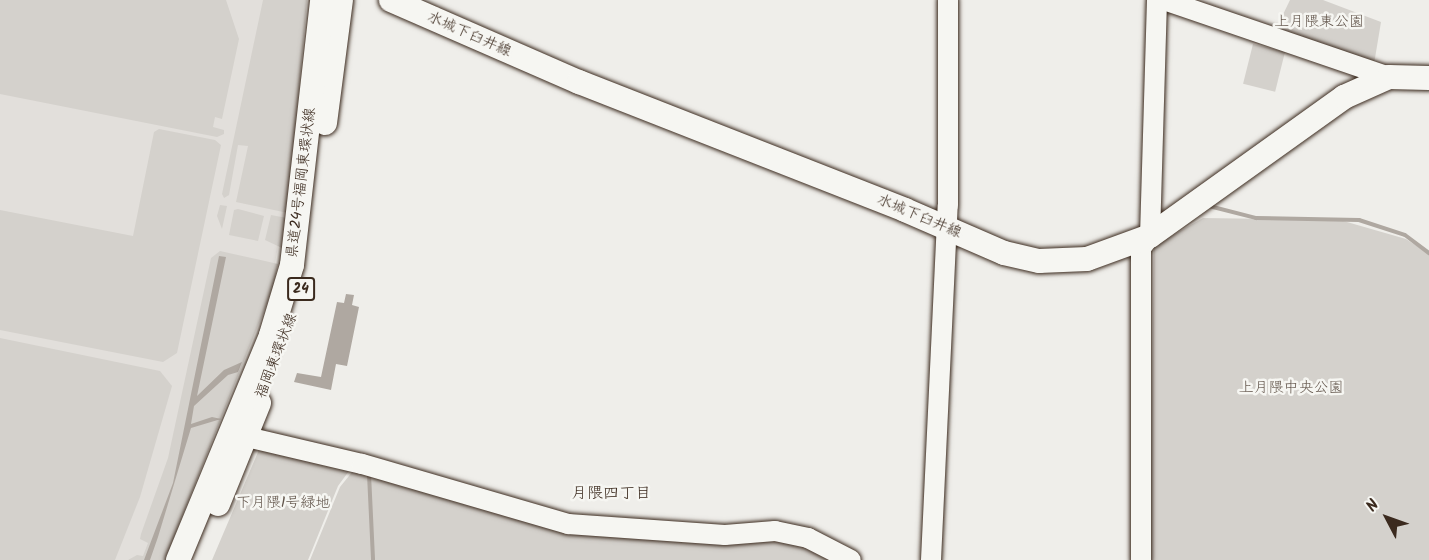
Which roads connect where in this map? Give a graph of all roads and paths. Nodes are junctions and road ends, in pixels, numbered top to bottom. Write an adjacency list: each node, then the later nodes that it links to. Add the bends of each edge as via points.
1 (322, 0): 13 (main road, 県道24号福岡東環状線 / 24, via 292,265 270,335)
2 (340, 0): 12 (main road, 福岡東環状線 / 24, via 307,269)
3 (391, 0): 10 (main road, 水城下臼井線, via 579,82)
4 (948, 0): 10 (street, via 950,112)
5 (1157, 0): 11 (street)
6 (1164, 0): 7 (street)
7 (1191, 4): 8 (street)
8 (1389, 76): 9 (main road, 水城下臼井線); 11 (main road, 水城下臼井線, via 1344,97)
9 (1429, 78)
10 (945, 228): 11 (main road, 水城下臼井線, via 1004,253 1060,262 1087,260); 16 (street)
11 (1150, 236): 17 (street, via 1141,248)
12 (247, 437): 14 (main road, 福岡東環状線 / 24); 15 (street, via 362,464 568,524 725,535 775,531 808,538)
13 (178, 560)
14 (195, 560)
15 (851, 560)
16 (931, 560)
17 (1141, 560)

